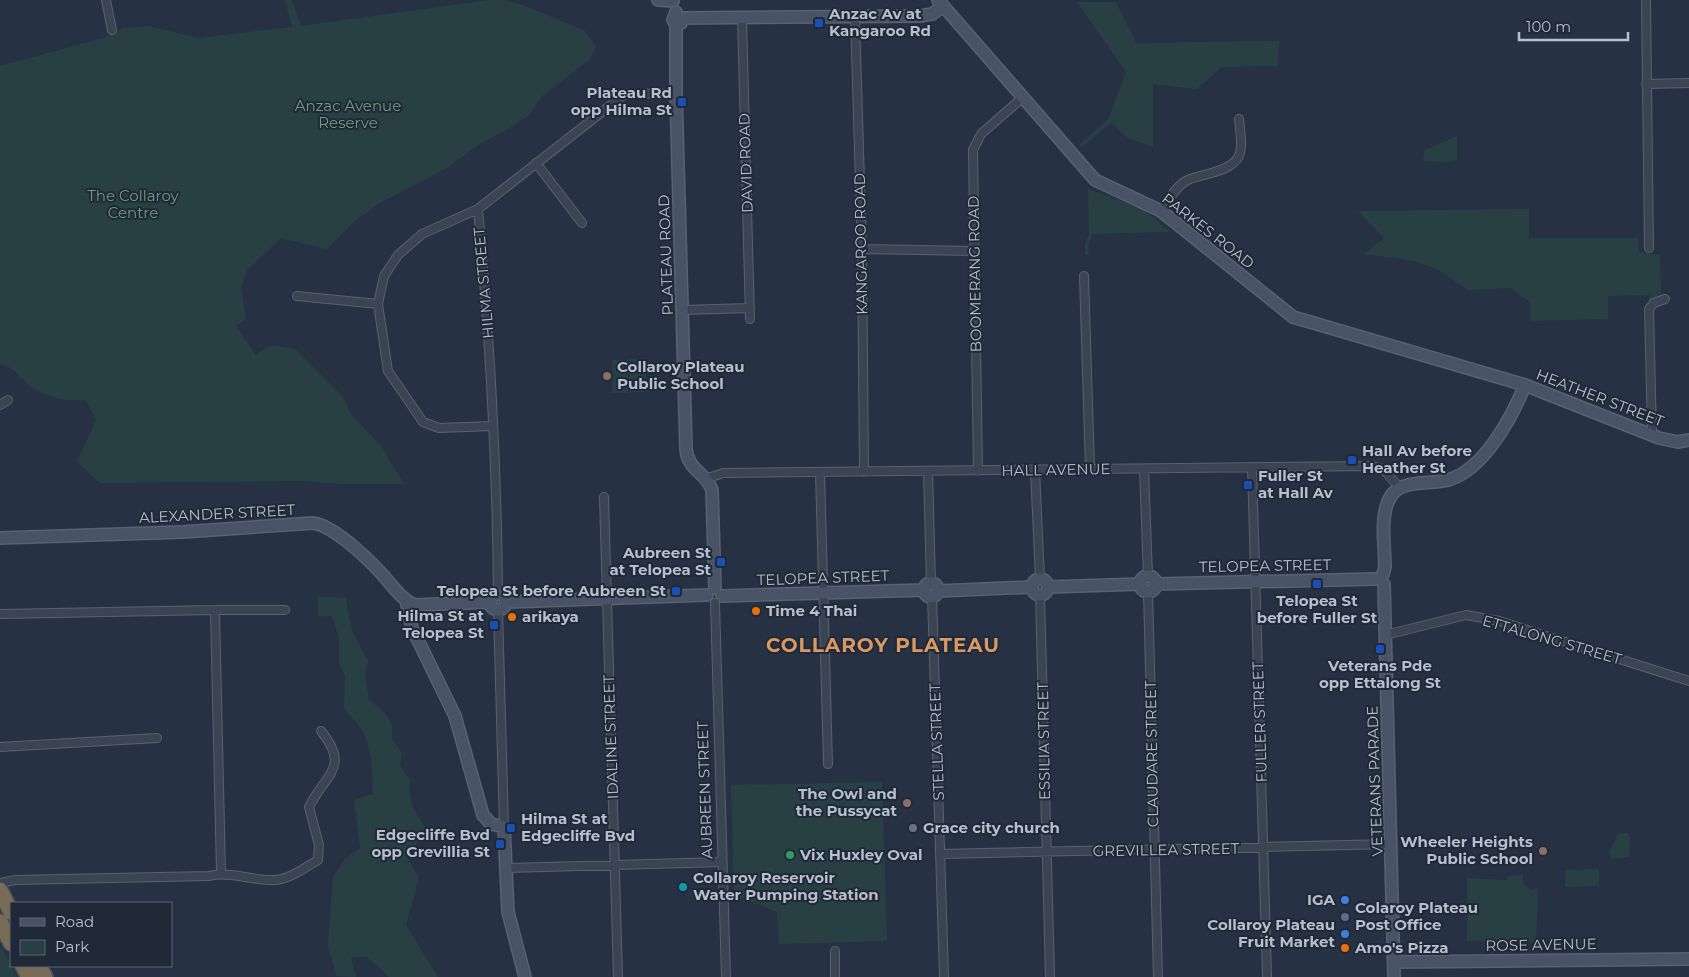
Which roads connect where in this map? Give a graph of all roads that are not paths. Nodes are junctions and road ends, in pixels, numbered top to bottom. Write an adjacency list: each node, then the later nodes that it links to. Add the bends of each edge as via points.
1 (106, 0): 10 (street)
2 (658, 0): 6 (street)
3 (1646, 0): 7 (street)
4 (1653, 0): 7 (street)
5 (940, 3): 8 (street, via 928,15); 14 (street, PARKES ROAD)
6 (677, 11): 9 (street); 13 (street, PLATEAU ROAD)
7 (1646, 12): 12 (street)
8 (855, 17): 9 (street); 21 (street, KANGAROO ROAD)
9 (742, 18): 27 (street, DAVID ROAD)
10 (112, 30)
11 (1689, 83): 12 (street)
12 (1646, 84): 20 (street)
13 (676, 93): 16 (street, HILMA STREET, via 625,94); 28 (street, PLATEAU ROAD)
14 (1022, 98): 18 (street, PARKES ROAD, via 1095,180); 22 (street, BOOMERANG ROAD, via 982,134 973,150)
15 (1239, 119): 18 (street, via 1242,141 1236,162 1227,169 1188,179)
16 (536, 163): 17 (street, HILMA STREET); 19 (street)
17 (478, 209): 26 (street, via 422,234 398,255 384,276); 33 (street, HILMA STREET)
18 (1161, 211): 30 (street, PARKES ROAD, via 1293,317)
19 (582, 222)
20 (1649, 248)
21 (862, 249): 22 (street); 43 (street, KANGAROO ROAD)
22 (974, 251): 41 (street, BOOMERANG ROAD)
23 (1084, 276): 37 (street)
24 (297, 296): 26 (street)
25 (1664, 299): 34 (street, via 1654,303 1650,309)
26 (378, 304): 33 (street, via 388,371 423,422 440,428)
27 (750, 308): 28 (street); 29 (street, DAVID ROAD)
28 (682, 310): 44 (street, PLATEAU ROAD, via 687,454 690,464)
29 (750, 319)
30 (1525, 385): 34 (street, HEATHER STREET); 45 (street, HEATHER STREET, via 1490,448 1473,464 1448,480)
31 (8, 400): 32 (street)
32 (0, 405)
33 (493, 426): 57 (street, HILMA STREET, via 497,478)
34 (1652, 435): 35 (street, HEATHER STREET, via 1668,441)
35 (1689, 440)
36 (1252, 467): 38 (street, HALL AVENUE); 45 (street, HALL AVENUE, via 1372,466 1383,470); 49 (street, FULLER STREET)
37 (1090, 469): 38 (street, HALL AVENUE); 39 (street, HALL AVENUE)
38 (1144, 469): 50 (street, CLAUDARE STREET)
39 (1035, 470): 41 (street, HALL AVENUE); 51 (street, ESSILIA STREET)
40 (928, 471): 41 (street, HALL AVENUE); 43 (street, HALL AVENUE); 52 (street, STELLA STREET)
41 (978, 471)
42 (820, 472): 43 (street, HALL AVENUE); 44 (street, HALL AVENUE, via 723,474); 53 (street)
43 (864, 472)
44 (705, 479): 54 (street, AUBREEN STREET, via 712,490)
45 (1400, 488): 48 (street, VETERANS PARADE, via 1391,494 1386,504 1385,567)
46 (604, 497): 55 (street, IDALINE STREET)
47 (0, 538): 56 (street, ALEXANDER STREET, via 318,524 334,532 381,572)
48 (1380, 579): 49 (street, TELOPEA STREET); 61 (street, VETERANS PARADE)
49 (1256, 581): 50 (street, TELOPEA STREET); 69 (street, FULLER STREET)
50 (1148, 584): 51 (street, TELOPEA STREET); 70 (street, CLAUDARE STREET)
51 (1040, 587): 52 (street, TELOPEA STREET); 71 (street, ESSILIA STREET)
52 (932, 590): 53 (street, TELOPEA STREET); 72 (street, STELLA STREET)
53 (823, 593): 54 (street, TELOPEA STREET); 66 (street)
54 (715, 596): 55 (street, TELOPEA STREET); 73 (street, AUBREEN STREET)
55 (607, 599): 57 (street, TELOPEA STREET); 74 (street, IDALINE STREET)
56 (406, 600): 57 (street, TELOPEA STREET, via 414,604); 67 (street, via 412,628 455,716 483,815 491,824)
57 (498, 602): 67 (street, HILMA STREET)
58 (215, 610): 59 (street); 60 (street); 76 (street)
59 (285, 610)
60 (0, 614)
61 (1386, 635): 62 (street, ETTALONG STREET, via 1431,622 1474,617 1499,621); 68 (street, VETERANS PARADE)
62 (1689, 681)
63 (321, 730): 76 (street, via 332,745 335,760 331,775 309,807 319,844 318,860 276,880)
64 (157, 738): 65 (street)
65 (0, 747)
66 (828, 764)
67 (504, 827): 75 (street)
68 (1392, 844): 69 (street, GREVILLEA STREET); 84 (street, VETERANS PARADE)
69 (1264, 847): 70 (street, GREVILLEA STREET); 92 (street, FULLER STREET)
70 (1154, 850): 71 (street, GREVILLEA STREET); 91 (street, CLAUDARE STREET)
71 (1046, 853): 72 (street, GREVILLEA STREET); 90 (street, ESSILIA STREET)
72 (941, 854): 89 (street, STELLA STREET)
73 (722, 862): 74 (street); 87 (street, AUBREEN STREET)
74 (614, 865): 75 (street); 86 (street, IDALINE STREET)
75 (505, 868): 85 (street, via 508,912)
76 (221, 873): 77 (street)
77 (0, 883)
78 (0, 890): 79 (highway)
79 (10, 910)
80 (0, 922): 81 (highway)
81 (10, 941)
82 (834, 951): 88 (street)
83 (1689, 958): 84 (street, ROSE AVENUE)
84 (1394, 962): 93 (street, VETERANS PARADE)
85 (525, 977)
86 (618, 977)
87 (726, 977)
88 (835, 977)
89 (944, 977)
90 (1050, 977)
91 (1158, 977)
92 (1267, 977)
93 (1394, 977)

